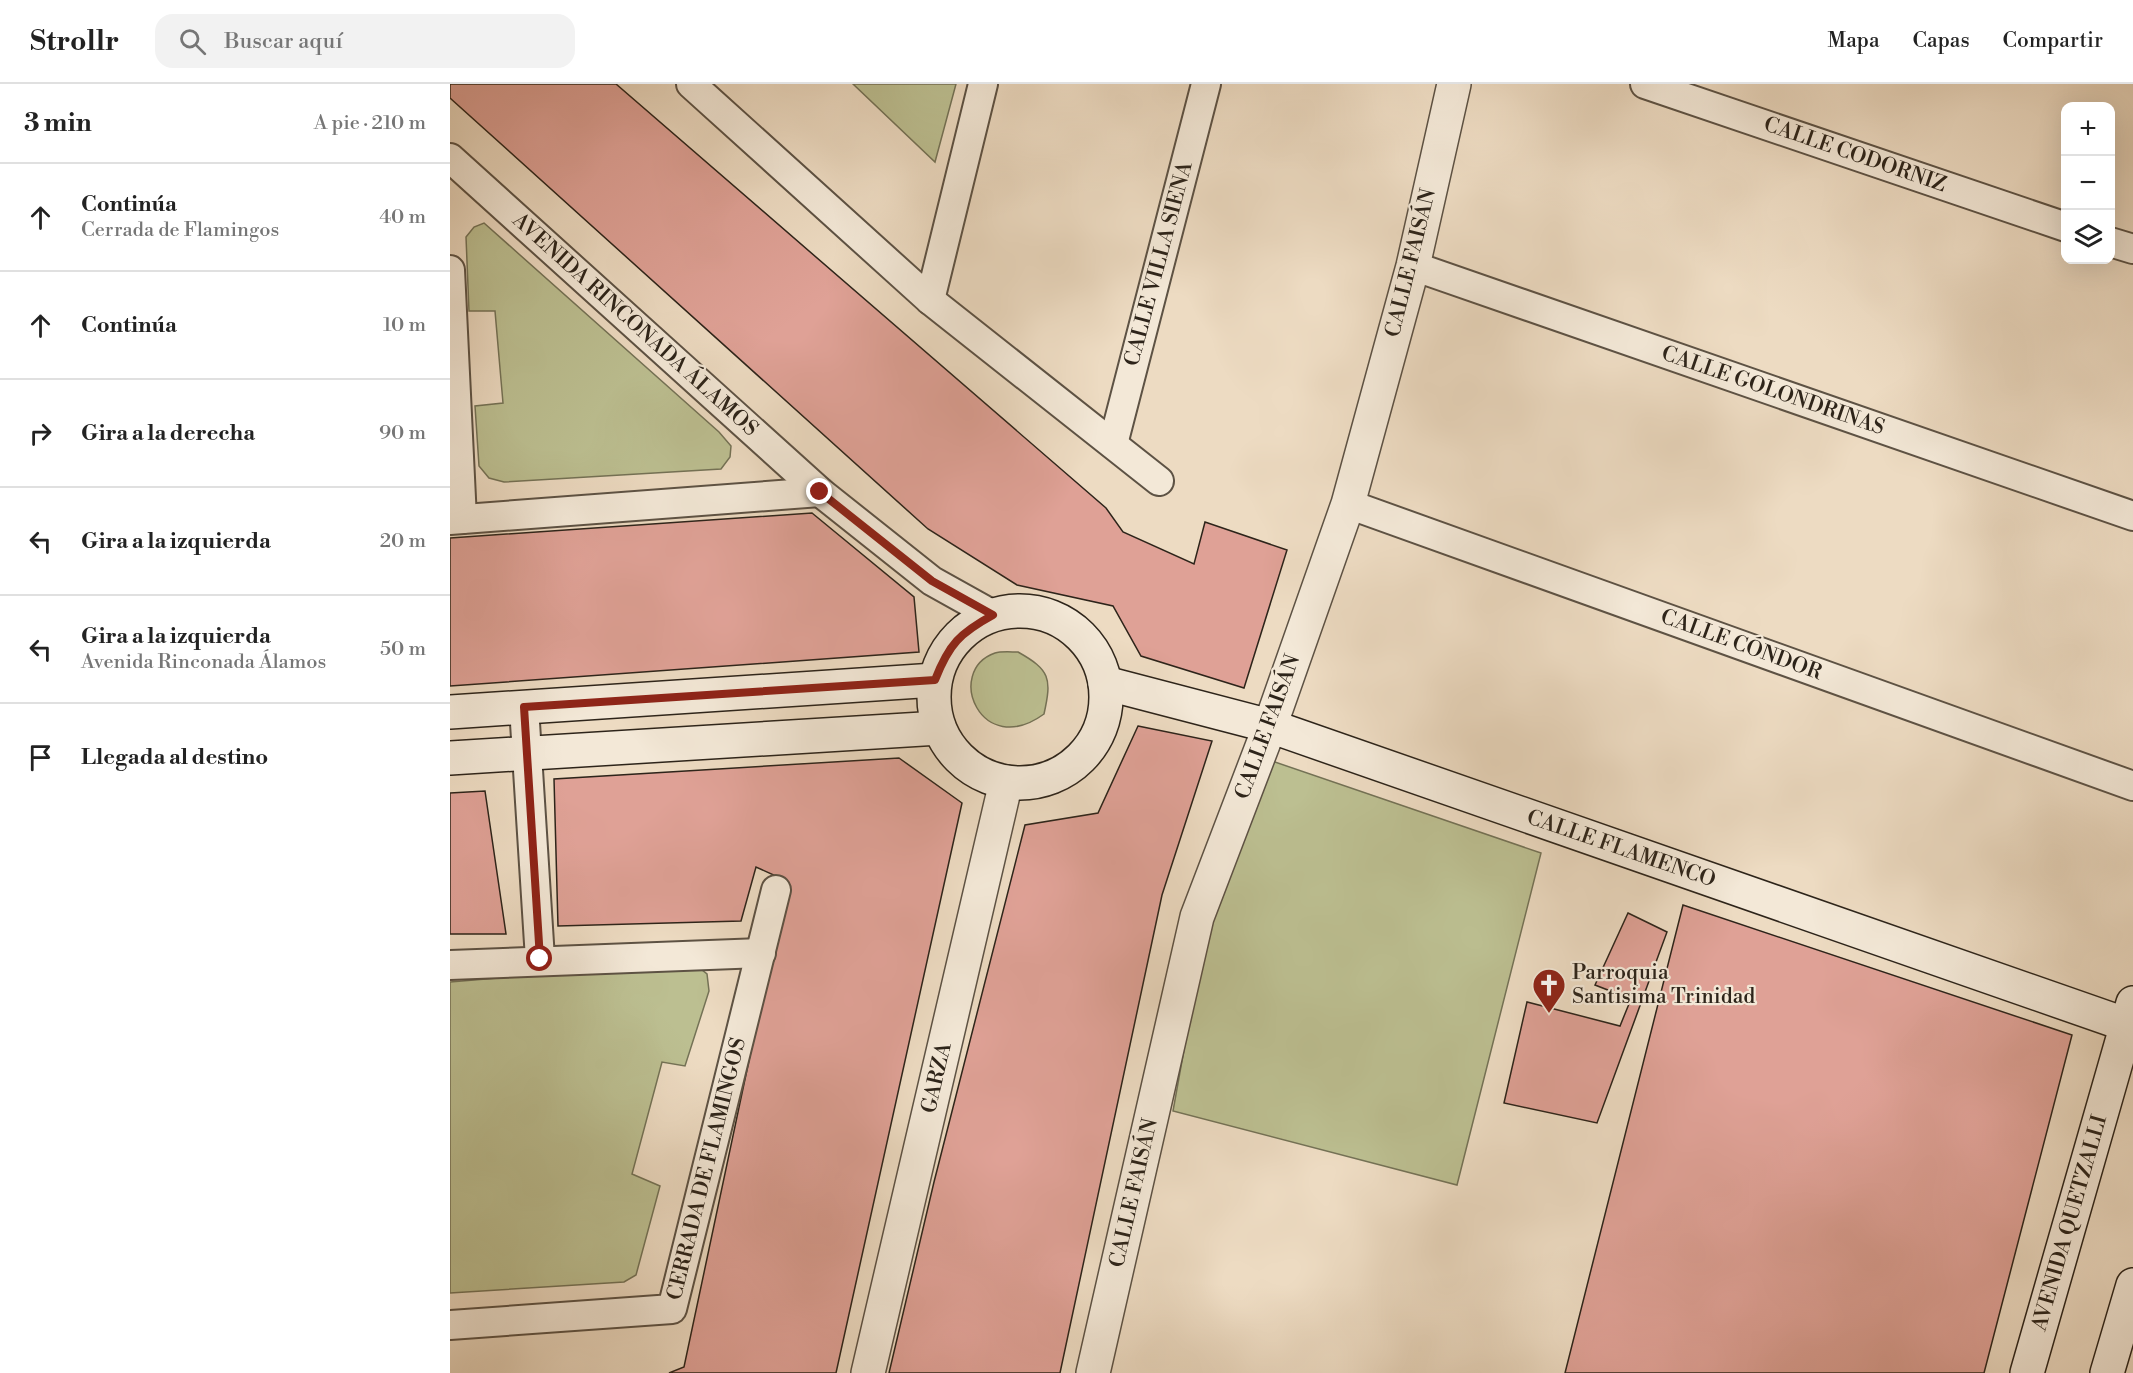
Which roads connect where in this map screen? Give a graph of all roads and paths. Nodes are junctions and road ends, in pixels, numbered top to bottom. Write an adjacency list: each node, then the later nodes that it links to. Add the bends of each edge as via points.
1 (983, 84): 12 (street)
2 (1206, 84): 13 (street, CALLE VILLA SIENA)
3 (1454, 84): 10 (main road, CALLE FAISÁN)
4 (1645, 84): 7 (street, CALLE CODORNIZ)
5 (707, 89): 12 (street)
6 (450, 158): 15 (street, AVENIDA RINCONADA ÁLAMOS)
7 (2061, 225)
8 (2115, 244): 9 (street)
9 (2133, 249)
10 (1413, 266): 16 (main road, CALLE FAISÁN); 17 (street, CALLE GOLONDRINAS)
11 (450, 270): 18 (street)
12 (930, 300): 13 (street)
13 (1113, 444): 14 (street)
14 (1159, 481)
15 (820, 492): 18 (street); 19 (street, AVENIDA RINCONADA ÁLAMOS, via 932,581)
16 (1348, 504): 24 (main road, CALLE FAISÁN); 29 (street, CALLE CÓNDOR)
17 (2133, 516)
18 (456, 519)
19 (993, 615): 20 (main road, via 966,629 946,651); 21 (main road, via 1022,611 1052,617 1069,627 1096,656)
20 (935, 680): 22 (main road); 25 (main road, via 933,704)
21 (1105, 683): 24 (main road, CALLE FLAMENCO); 28 (main road, via 1105,710 1097,736 1081,758 1059,774 1033,782)
22 (524, 707): 23 (main road); 26 (street)
23 (450, 711)
24 (1270, 726): 34 (main road, CALLE FLAMENCO); 38 (main road, CALLE FAISÁN, via 1197,917)
25 (939, 728): 26 (main road); 28 (main road, via 954,754 978,772)
26 (527, 752): 27 (main road); 32 (street)
27 (450, 758)
28 (1006, 782): 37 (main road, GARZA)
29 (2133, 786)
30 (776, 890): 31 (street, CERRADA DE FLAMINGOS)
31 (761, 953): 32 (street); 36 (street, CERRADA DE FLAMINGOS, via 672,1309)
32 (540, 959): 33 (street)
33 (450, 965)
34 (2131, 1018): 39 (main road, AVENIDA QUETZALLI)
35 (2133, 1285): 40 (main road)
36 (450, 1326)
37 (868, 1373)
38 (1093, 1373)
39 (2027, 1373)
40 (2107, 1373)

